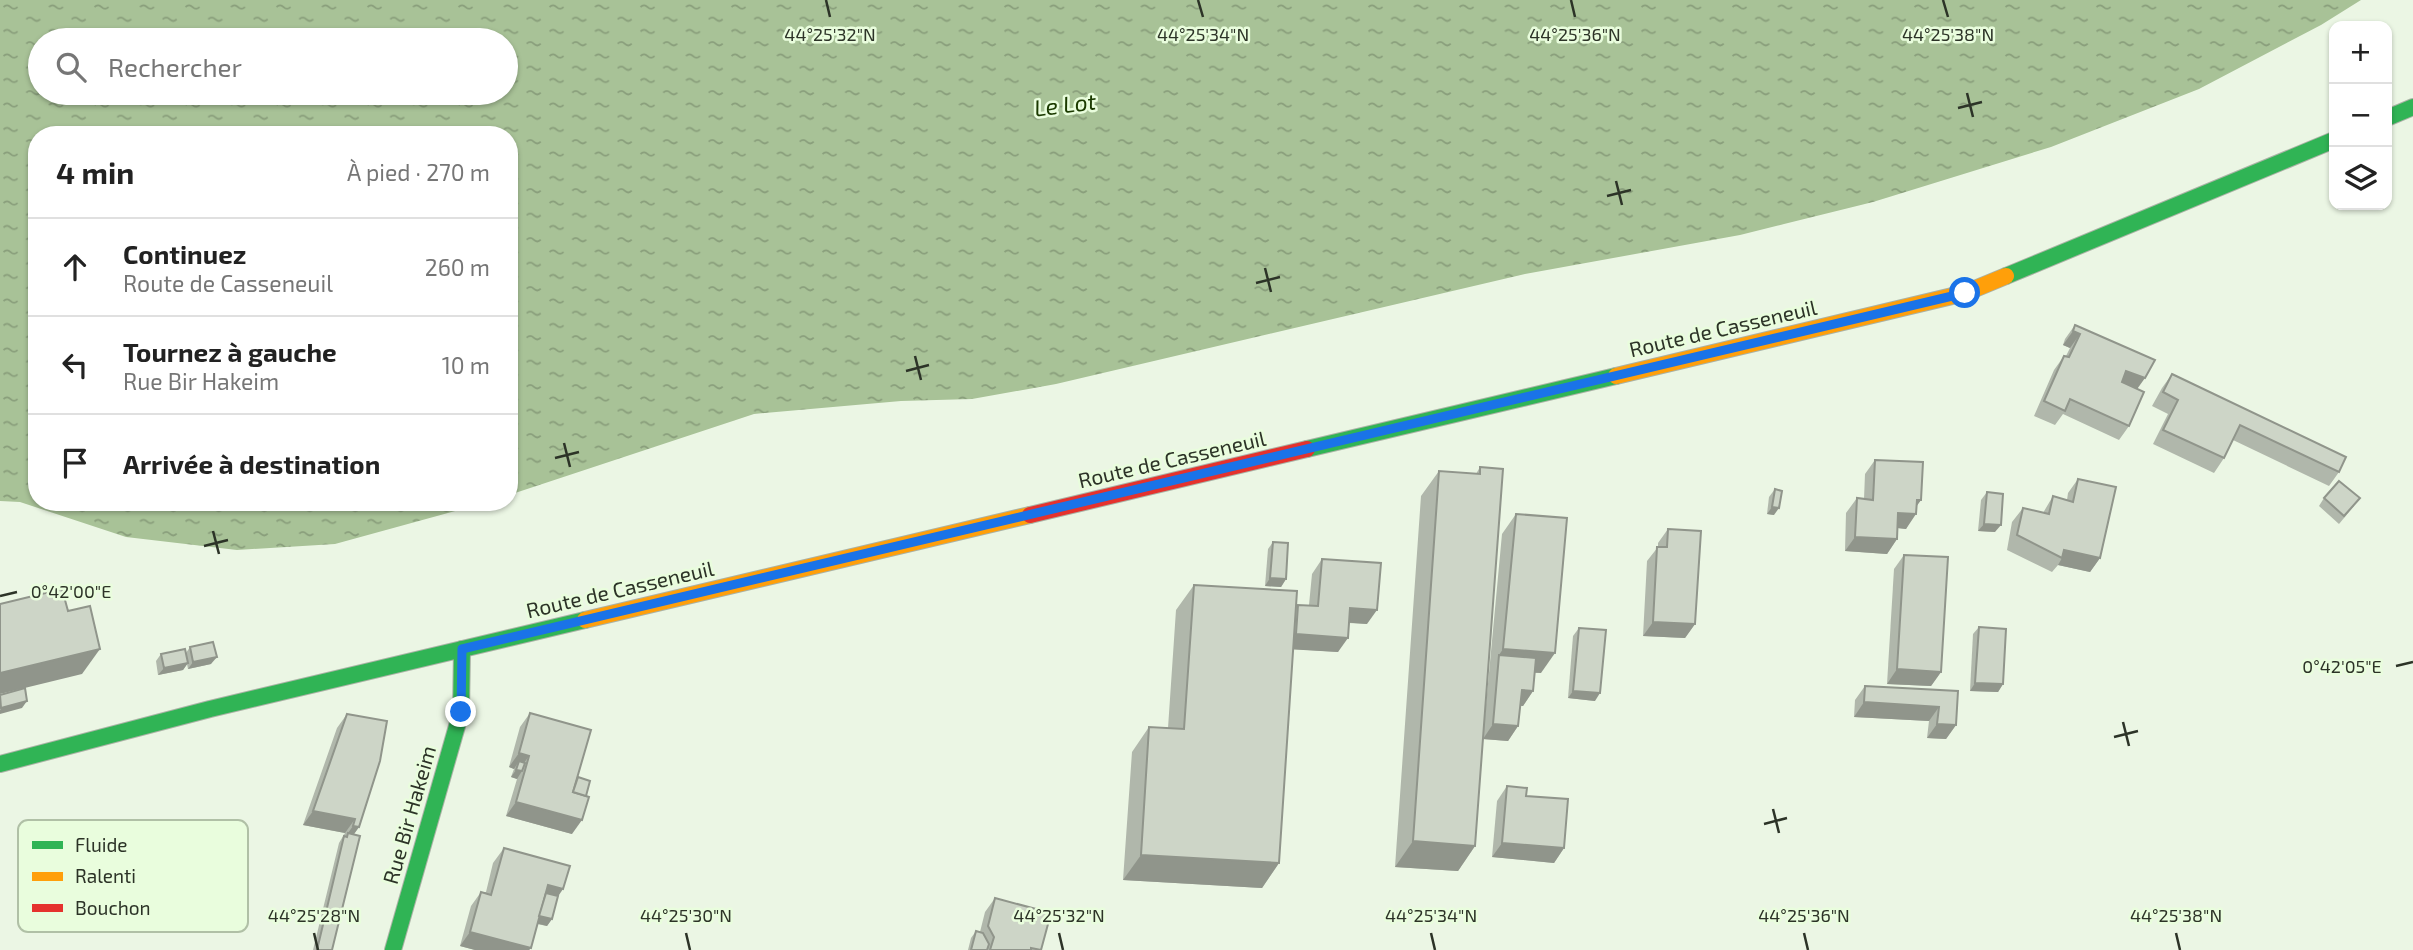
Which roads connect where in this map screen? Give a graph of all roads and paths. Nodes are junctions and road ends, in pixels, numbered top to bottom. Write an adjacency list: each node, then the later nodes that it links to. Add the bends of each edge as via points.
1 (2413, 107): 2 (main road)
2 (2392, 116)
3 (2329, 142): 4 (main road, Route de Casseneuil, via 1965,293)
4 (462, 649): 5 (main road, Route de Casseneuil); 6 (main road, Rue Bir Hakeim, via 461,712)
5 (0, 764)
6 (393, 950)

